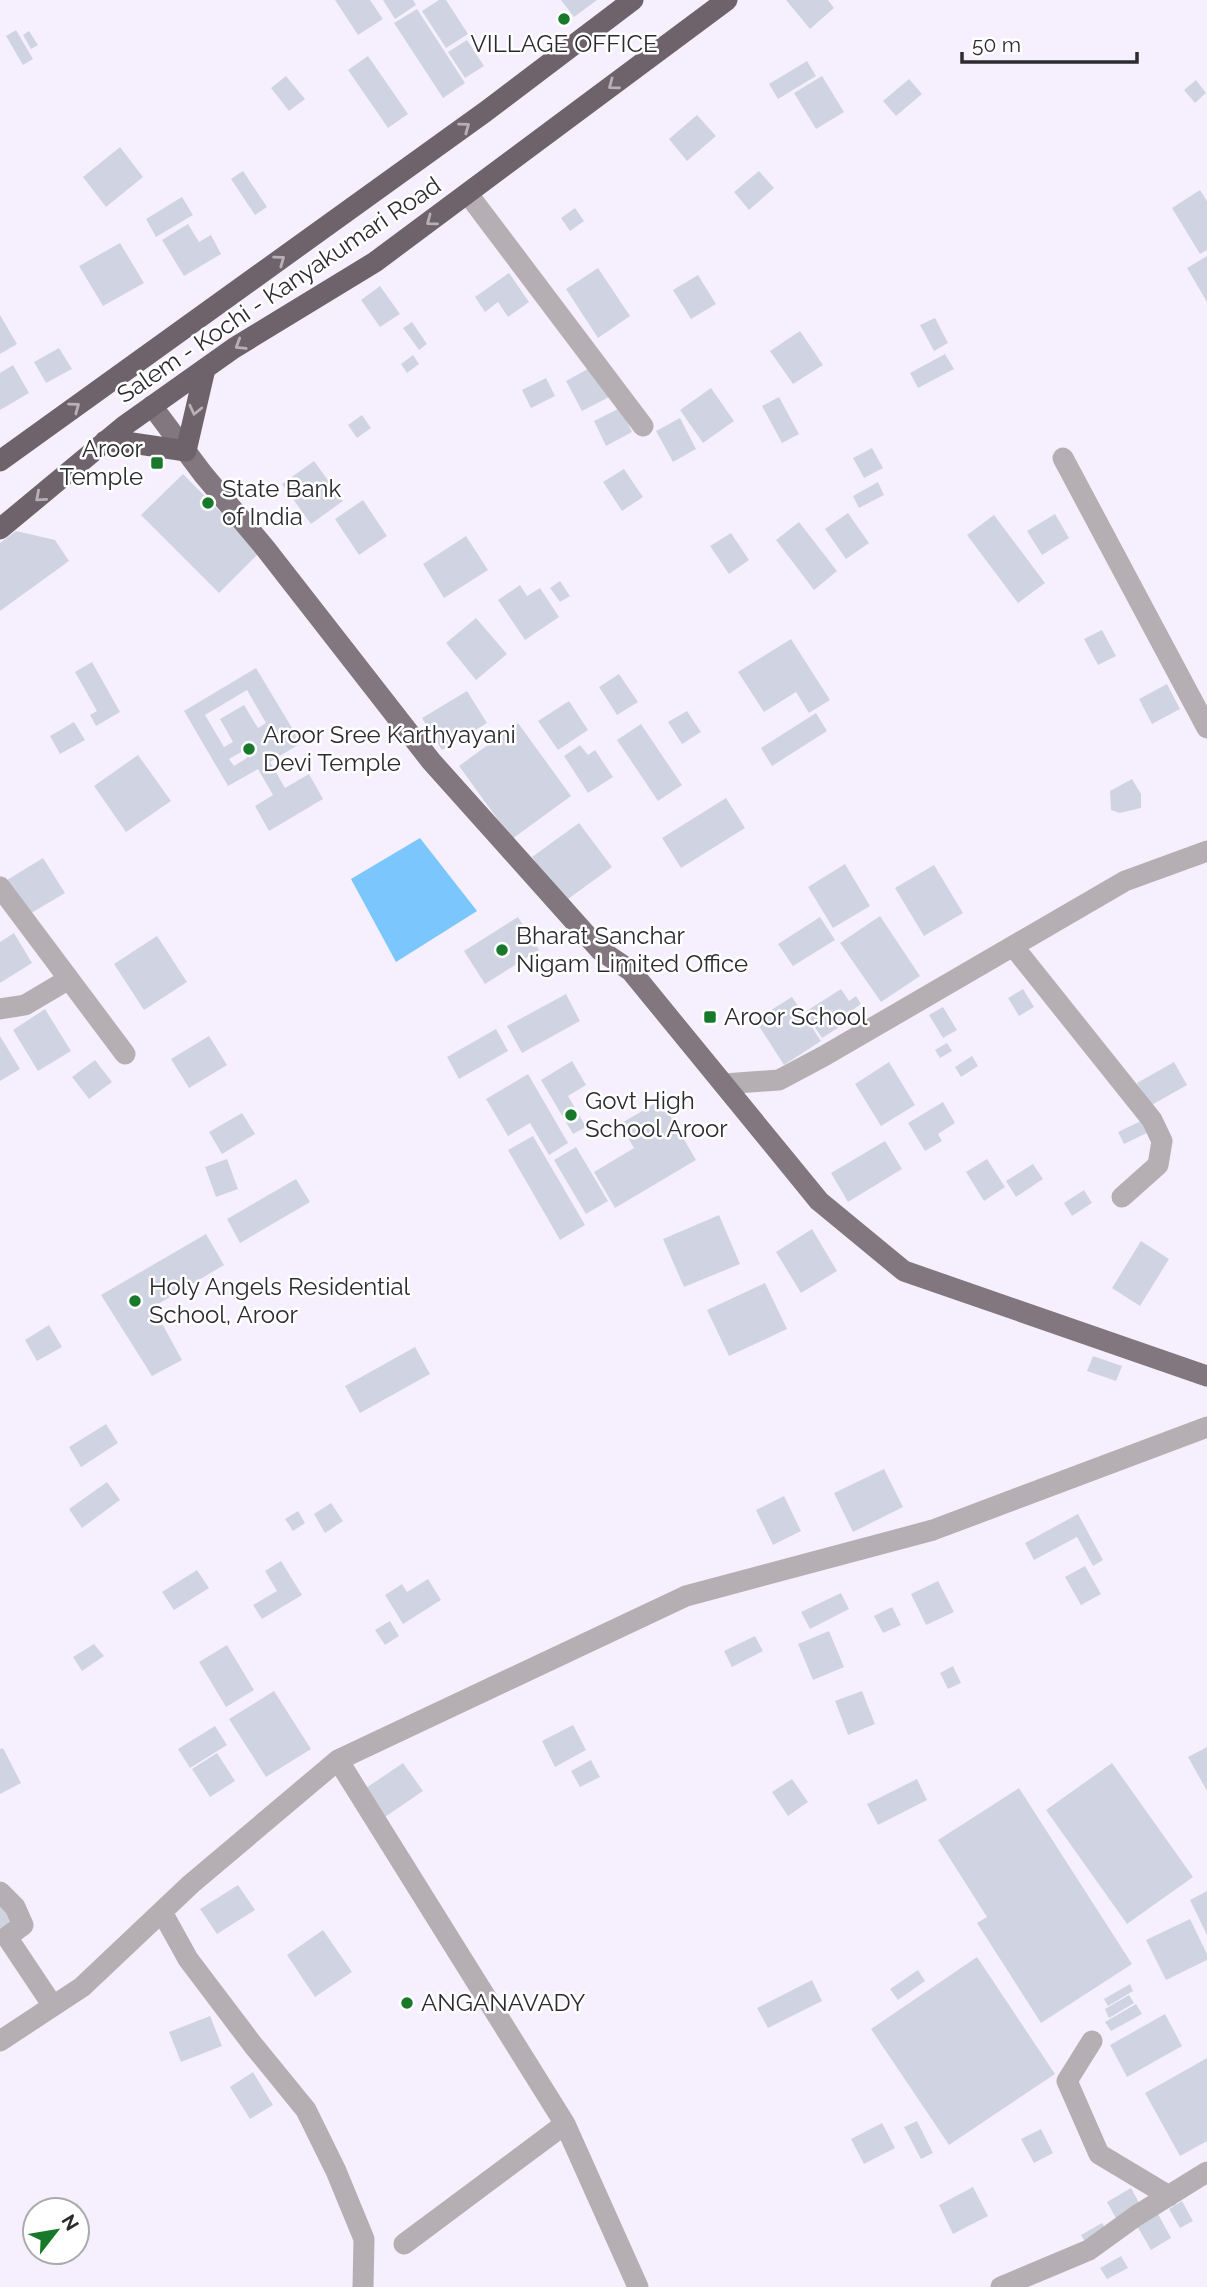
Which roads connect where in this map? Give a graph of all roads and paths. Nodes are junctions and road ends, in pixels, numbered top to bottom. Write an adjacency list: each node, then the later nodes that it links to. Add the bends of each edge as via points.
1 (633, 0): 10 (highway, Salem - Kochi - Kanyakumari Road, one-way to 1)
2 (726, 0): 3 (highway, Salem - Kochi - Kanyakumari Road, one-way to 3)
3 (468, 194): 4 (highway, Salem - Kochi - Kanyakumari Road, one-way to 4, via 375,262); 6 (street)
4 (205, 369): 5 (highway, Salem - Kochi - Kanyakumari Road); 8 (highway, one-way to 8)
5 (152, 406): 7 (highway, Salem - Kochi - Kanyakumari Road); 8 (main road)
6 (643, 426)
7 (105, 441): 8 (highway); 11 (highway, Salem - Kochi - Kanyakumari Road, one-way to 11)
8 (187, 451): 19 (main road, via 431,761 600,950 631,971)
9 (1063, 458): 12 (street)
10 (0, 461)
11 (0, 529)
12 (1207, 728)
13 (1207, 851): 15 (street, via 1125,881)
14 (0, 887): 16 (street)
15 (1013, 946): 19 (street, via 779,1080); 20 (street, via 1152,1120 1161,1141 1158,1165)
16 (69, 979): 17 (street, via 25,1005); 18 (street)
17 (0, 1009)
18 (125, 1054)
19 (724, 1084): 21 (main road, via 819,1200 904,1271)
20 (1122, 1198)
21 (1207, 1376)
22 (1207, 1427): 23 (street, via 933,1530 686,1596)
23 (338, 1760): 25 (street); 29 (street)
24 (0, 1892): 26 (street, via 23,1926 8,1937)
25 (162, 1912): 26 (street, via 82,1987); 33 (street, via 188,1959 306,2110 364,2239)
26 (53, 2006): 27 (street)
27 (0, 2041)
28 (1092, 2041): 31 (street, via 1067,2081 1099,2154)
29 (565, 2124): 32 (street); 34 (street)
30 (1207, 2172): 31 (street)
31 (1169, 2196): 35 (street, via 1089,2250)
32 (404, 2244)
33 (363, 2287)
34 (638, 2287)
35 (1002, 2287)

